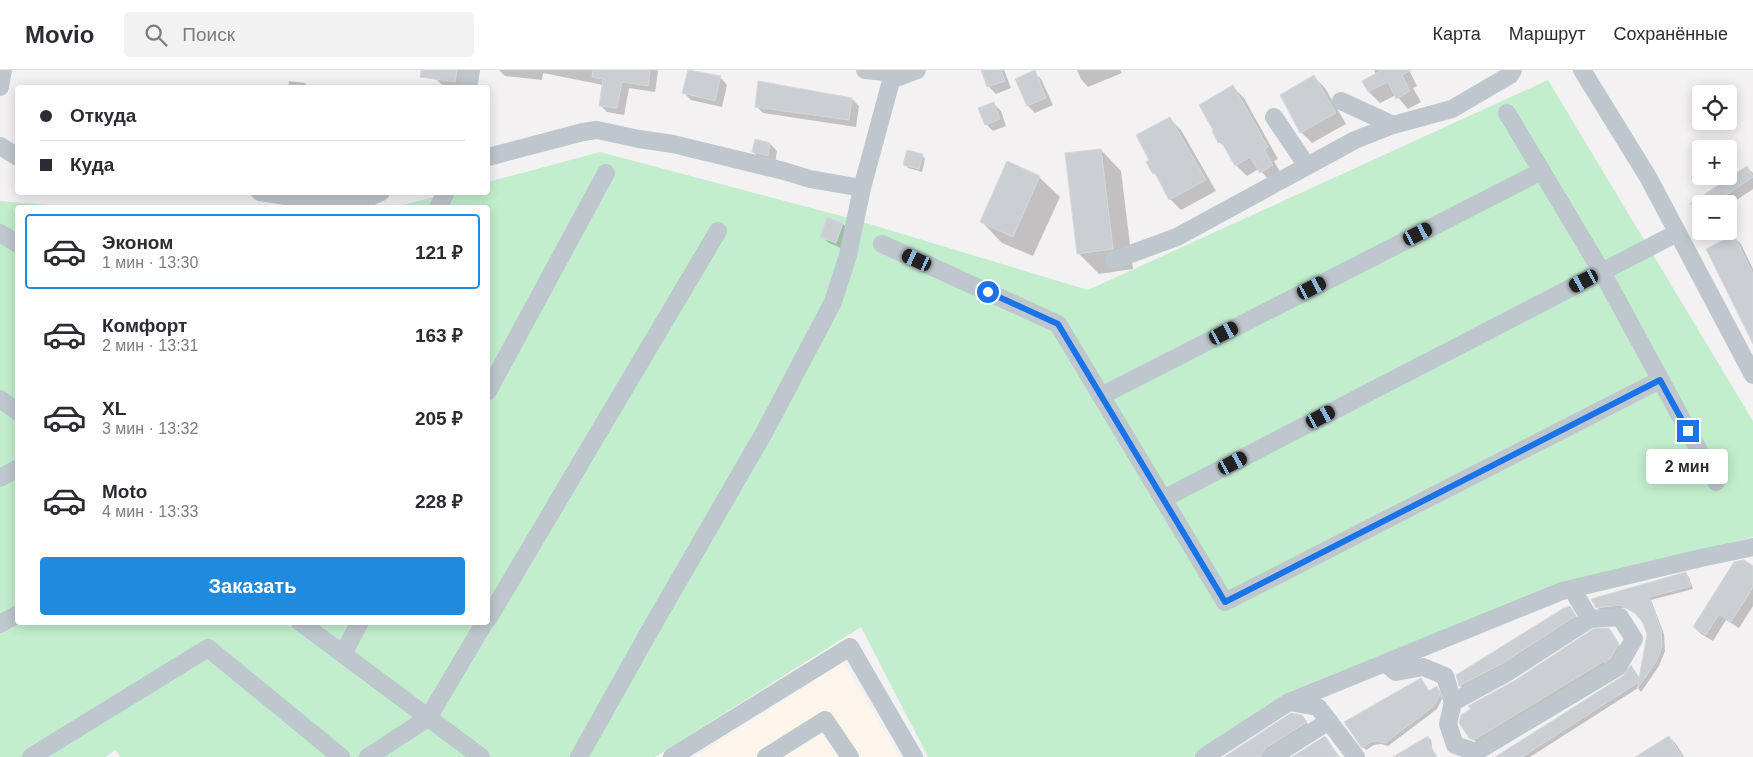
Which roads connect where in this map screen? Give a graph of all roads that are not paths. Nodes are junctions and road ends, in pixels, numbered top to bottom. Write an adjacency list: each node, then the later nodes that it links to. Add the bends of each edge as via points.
1 (3, 70): 9 (street)
2 (471, 70): 8 (street)
3 (865, 70): 7 (street)
4 (917, 70): 7 (street)
5 (1513, 70): 13 (street, via 1510,75 1452,110)
6 (1582, 70): 25 (street, via 1648,177)
7 (894, 75): 20 (street)
8 (468, 85)
9 (0, 87)
10 (1341, 101): 13 (street)
11 (1508, 113): 18 (street)
12 (1274, 116): 17 (street)
13 (1393, 125): 17 (street, via 1355,140)
14 (0, 146): 15 (street)
15 (15, 155)
16 (490, 156): 20 (street, via 597,130 673,144 810,179)
17 (1307, 166): 28 (street, via 1177,237)
18 (1542, 171): 29 (street); 33 (street)
19 (606, 174): 32 (street)
20 (862, 188): 59 (street, via 848,254 833,302 765,431)
21 (279, 195): 22 (street, via 298,198)
22 (374, 195)
23 (718, 231): 43 (street)
24 (0, 233): 26 (street)
25 (1677, 233): 29 (street); 30 (street)
26 (15, 242)
27 (882, 244): 33 (street, via 1058,324)
28 (1114, 260)
29 (1602, 272): 31 (street); 39 (street)
30 (1753, 375)
31 (1660, 380): 38 (street); 39 (street, via 1225,602)
32 (490, 387)
33 (1101, 396): 39 (street)
34 (0, 399): 35 (street)
35 (15, 410)
36 (15, 470): 37 (street)
37 (0, 478)
38 (1716, 482)
39 (1163, 499)
40 (1753, 548): 41 (street)
41 (1572, 589): 44 (street); 50 (street)
42 (15, 616): 45 (street)
43 (490, 616)
44 (1590, 619): 52 (street, via 1508,672); 52 (street, via 1620,617 1634,639 1618,667 1476,752 1454,745 1448,724)
45 (0, 624)
46 (304, 625): 49 (street)
47 (358, 625): 49 (street)
48 (483, 625): 53 (street)
49 (343, 654): 53 (street)
50 (1385, 663): 51 (street); 52 (street, via 1396,672 1423,667 1445,676)
51 (1289, 702): 54 (street, via 1318,707); 64 (street)
52 (1453, 702)
53 (428, 718): 57 (street); 58 (street)
54 (1329, 721): 65 (street); 66 (street)
55 (31, 757): 56 (street, via 208,648)
56 (341, 757)
57 (368, 757)
58 (481, 757)
59 (579, 757)
60 (672, 757): 63 (street, via 850,647)
61 (766, 757): 62 (street, via 825,720)
62 (850, 757)
63 (914, 757)
64 (1204, 757)
65 (1272, 757)
66 (1356, 757)

